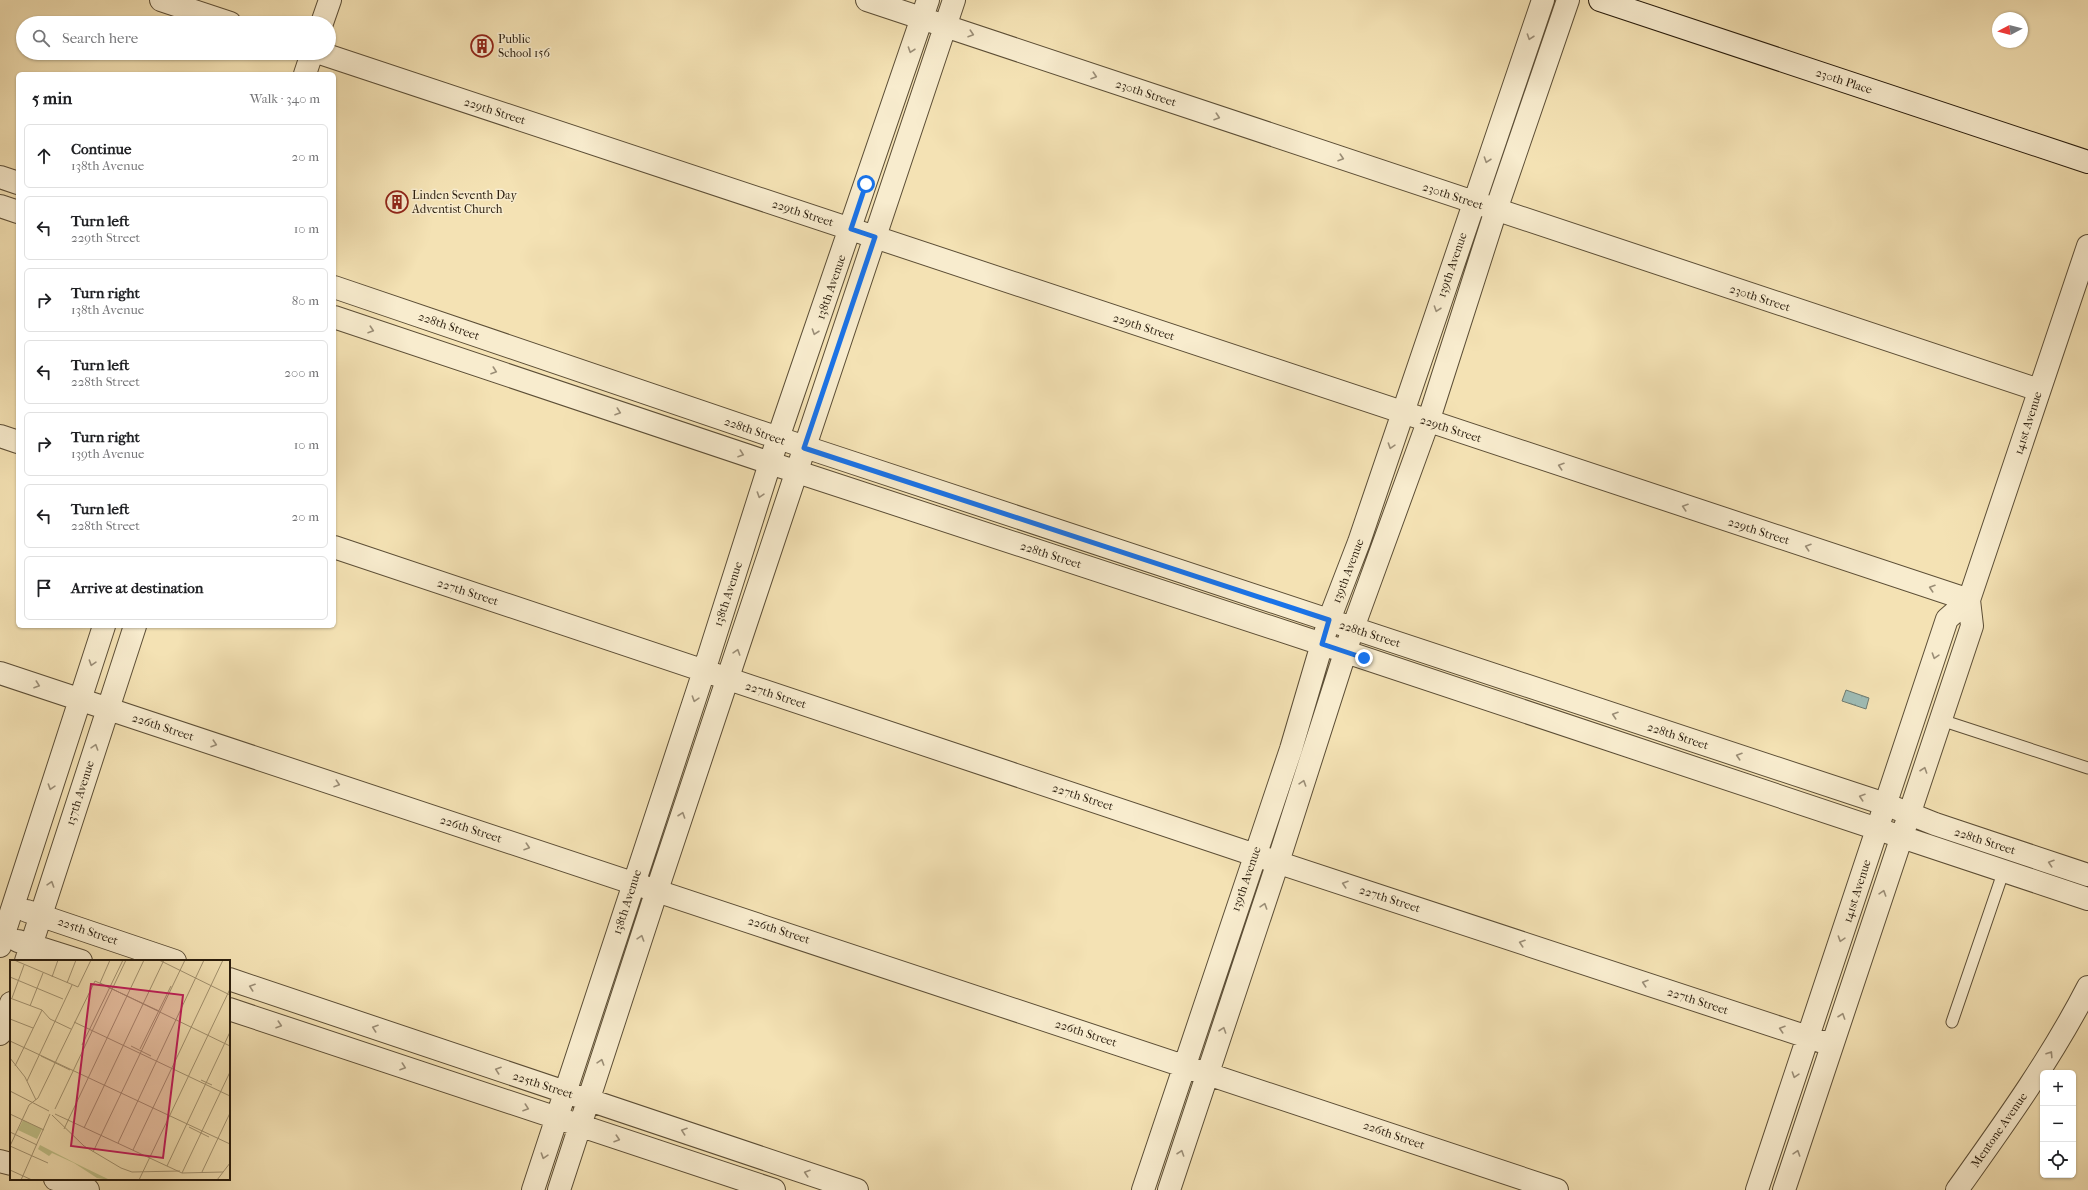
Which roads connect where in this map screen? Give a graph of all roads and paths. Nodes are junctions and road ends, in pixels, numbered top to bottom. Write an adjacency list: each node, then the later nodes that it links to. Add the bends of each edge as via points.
1 (162, 0): 9 (street)
2 (330, 0): 10 (street)
3 (867, 0): 8 (street, 230th Street)
4 (954, 0): 11 (street, 138th Avenue)
5 (1542, 0): 18 (street, 139th Avenue, one-way to 18)
6 (1568, 0): 20 (street, 139th Avenue)
7 (1600, 0): 15 (street, 230th Place)
8 (925, 9): 11 (street, 230th Street); 22 (street, 138th Avenue, one-way to 22)
9 (209, 16)
10 (324, 16)
11 (945, 26): 18 (street, 230th Street, one-way to 18); 23 (street, 138th Avenue)
12 (336, 58): 22 (street, 229th Street)
13 (310, 60): 14 (street)
14 (306, 72)
15 (2088, 162)
16 (0, 177): 17 (street)
17 (16, 182)
18 (1473, 202): 20 (street, 230th Street); 32 (street, 139th Avenue, one-way to 32)
19 (0, 206): 21 (street)
20 (1496, 210): 30 (street, 230th Street); 33 (street, 139th Avenue)
21 (16, 211)
22 (851, 229): 23 (street, 229th Street); 35 (street, 138th Avenue, one-way to 35)
23 (875, 237): 32 (street, 229th Street); 37 (street, 138th Avenue)
24 (2088, 246): 30 (street, 141st Avenue)
25 (336, 288): 27 (street, 228th Street)
26 (336, 318): 28 (street, 228th Street, one-way to 28)
27 (428, 319): 28 (street); 29 (street, 228th Street)
28 (418, 346): 31 (street, 228th Street, one-way to 31)
29 (604, 379): 31 (street); 35 (street, 228th Street)
30 (2039, 390): 41 (street, 141st Avenue)
31 (593, 404): 38 (street, 228th Street, one-way to 38)
32 (1402, 413): 33 (street, 229th Street); 42 (street, 139th Avenue, one-way to 42, via 1359,542)
33 (1428, 422): 41 (street, 229th Street, one-way to 33); 45 (street, 139th Avenue)
34 (0, 436): 36 (street)
35 (778, 438): 37 (street, 228th Street); 38 (street, 138th Avenue)
36 (16, 441)
37 (804, 448): 39 (street, 138th Avenue); 42 (street, 228th Street)
38 (770, 464): 39 (street, 228th Street); 48 (street, 138th Avenue, one-way to 48)
39 (796, 472): 46 (street, 228th Street); 50 (street, 138th Avenue, one-way to 39)
40 (336, 549): 48 (street, 227th Street)
41 (1969, 600): 53 (street, 141st Avenue, via 1972,626); 55 (street, 141st Avenue, one-way to 55, via 1947,619)
42 (1329, 620): 45 (street, 228th Street); 46 (street, 139th Avenue)
43 (103, 628): 51 (street, one-way to 51)
44 (134, 628): 52 (street, 137th Avenue)
45 (1353, 628): 47 (street, 139th Avenue); 55 (street, 228th Street, one-way to 45)
46 (1322, 644): 47 (street, 228th Street); 59 (street, 139th Avenue, via 1291,749)
47 (1345, 652): 57 (street, 228th Street); 60 (street, 139th Avenue, one-way to 47)
48 (704, 671): 50 (street, 227th Street); 63 (street, 138th Avenue, one-way to 63)
49 (0, 673): 51 (street, 226th Street, one-way to 51)
50 (728, 679): 59 (street, 227th Street); 64 (street, 138th Avenue, one-way to 50)
51 (79, 700): 52 (street, 226th Street); 66 (street, one-way to 66)
52 (107, 709): 63 (street, 226th Street, one-way to 63); 67 (street, 137th Avenue, one-way to 52)
53 (1941, 720): 54 (lane); 56 (street, 141st Avenue, one-way to 53)
54 (2088, 768)
55 (1885, 804): 56 (street, 228th Street); 57 (street, 141st Avenue)
56 (1909, 814): 58 (street, 141st Avenue); 62 (street, 228th Street, one-way to 56)
57 (1877, 829): 58 (street, 228th Street); 78 (street, 141st Avenue, one-way to 78)
58 (1902, 838): 61 (street, 228th Street); 79 (street, 141st Avenue, one-way to 58)
59 (1255, 855): 60 (street, 227th Street); 80 (street, 139th Avenue)
60 (1278, 862): 78 (street, 227th Street, one-way to 60); 81 (street, 139th Avenue, one-way to 60)
61 (2004, 870): 65 (street, 228th Street); 76 (lane)
62 (2088, 875)
63 (634, 882): 64 (street, 226th Street); 82 (street, 138th Avenue)
64 (656, 890): 80 (street, 226th Street); 83 (street, 138th Avenue, one-way to 64)
65 (2088, 899)
66 (6, 904): 67 (street, 225th Street); 68 (street)
67 (41, 916): 69 (street, 137th Avenue); 71 (street, 225th Street)
68 (1, 939): 69 (street)
69 (28, 953): 70 (street)
70 (74, 960)
71 (172, 960)
72 (230, 979): 82 (street, 225th Street, one-way to 72)
73 (2088, 987): 99 (street, Mentone Avenue, one-way to 73, via 2038,1072 2068,1025)
74 (10, 1006): 77 (street)
75 (230, 1009): 84 (street, one-way to 84)
76 (1952, 1022)
77 (0, 1034)
78 (1808, 1037): 79 (street, 227th Street); 97 (street, 141st Avenue, one-way to 97)
79 (1832, 1045): 98 (street, 141st Avenue, one-way to 79)
80 (1184, 1065): 81 (street, 226th Street); 94 (street, 139th Avenue)
81 (1208, 1073): 95 (street, 139th Avenue, one-way to 81); 96 (street, 226th Street)
82 (565, 1092): 83 (street, 225th Street); 84 (street, 138th Avenue)
83 (588, 1099): 85 (street, 138th Avenue); 93 (street, 225th Street, one-way to 83)
84 (556, 1118): 85 (street); 90 (street, 138th Avenue, one-way to 90)
85 (580, 1126): 91 (street, 138th Avenue); 92 (street, one-way to 92)
86 (0, 1161): 87 (street)
87 (10, 1164)
88 (58, 1180): 89 (street)
89 (88, 1190)
90 (533, 1190)
91 (559, 1190)
92 (774, 1190)
93 (857, 1190)
94 (1143, 1190)
95 (1169, 1190)
96 (1557, 1190)
97 (1757, 1190)
98 (1784, 1190)
99 (1957, 1190)

